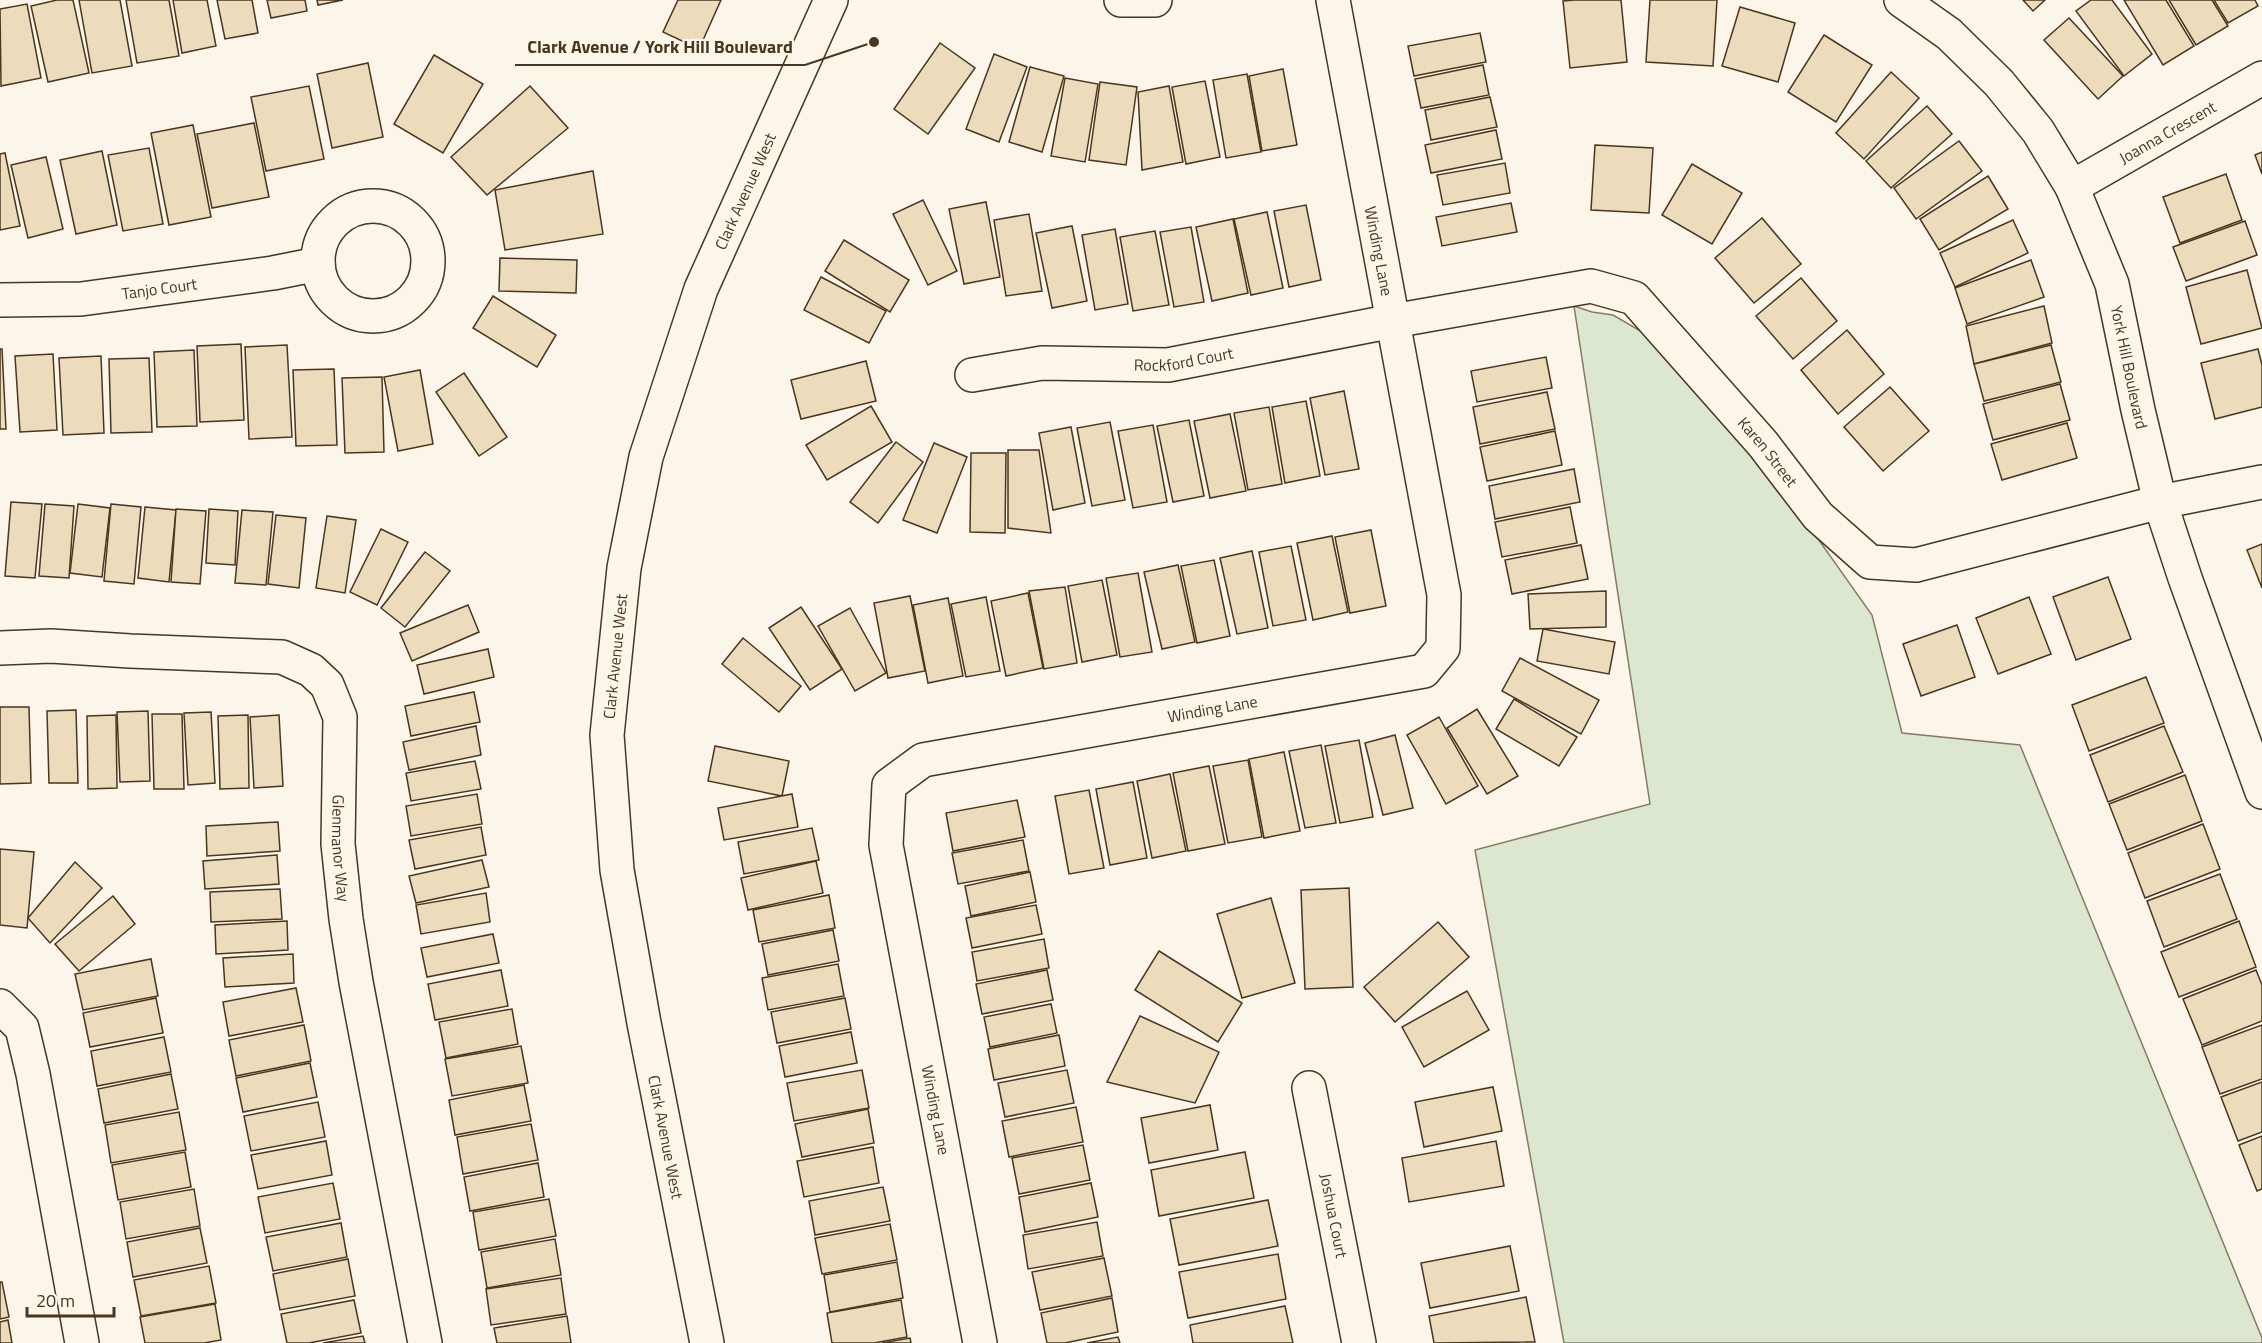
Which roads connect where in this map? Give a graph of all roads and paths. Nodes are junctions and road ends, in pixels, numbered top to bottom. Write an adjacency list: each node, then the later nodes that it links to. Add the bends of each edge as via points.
1 (831, 0): 20 (street, Clark Avenue West, via 701,289 646,457 624,568 607,735 617,870)
2 (1121, 0): 3 (street)
3 (1155, 0)
4 (1333, 0): 10 (street, Winding Lane)
5 (1901, 0): 7 (street, York Hill Boulevard, via 1949,34 1999,83 2038,131)
6 (2262, 78): 7 (street, Joanna Crescent)
7 (2072, 187): 13 (street, York Hill Boulevard, via 2112,284)
8 (318, 264): 9 (street, Tanjo Court, via 81,299)
9 (0, 300)
10 (1393, 321): 11 (street, Rockford Court, via 1168,365 1041,363); 13 (street, Karen Street, via 1591,286 1634,298 1763,444 1818,516 1870,562 1916,565); 21 (street, Winding Lane, via 1444,595 1443,648 1424,671 923,760 889,785 886,845)
11 (972, 375)
12 (2262, 482): 13 (street, Karen Street)
13 (2160, 502): 15 (street, York Hill Boulevard)
14 (0, 648): 19 (street, Glenmanor Way, via 51,646 282,657 311,670 327,685 340,717 338,844 346,919)
15 (2262, 792)
16 (0, 1005): 18 (street, via 22,1028)
17 (1309, 1088): 22 (street, Joshua Court)
18 (82, 1343)
19 (425, 1343)
20 (707, 1343)
21 (980, 1343)
22 (1359, 1343)

